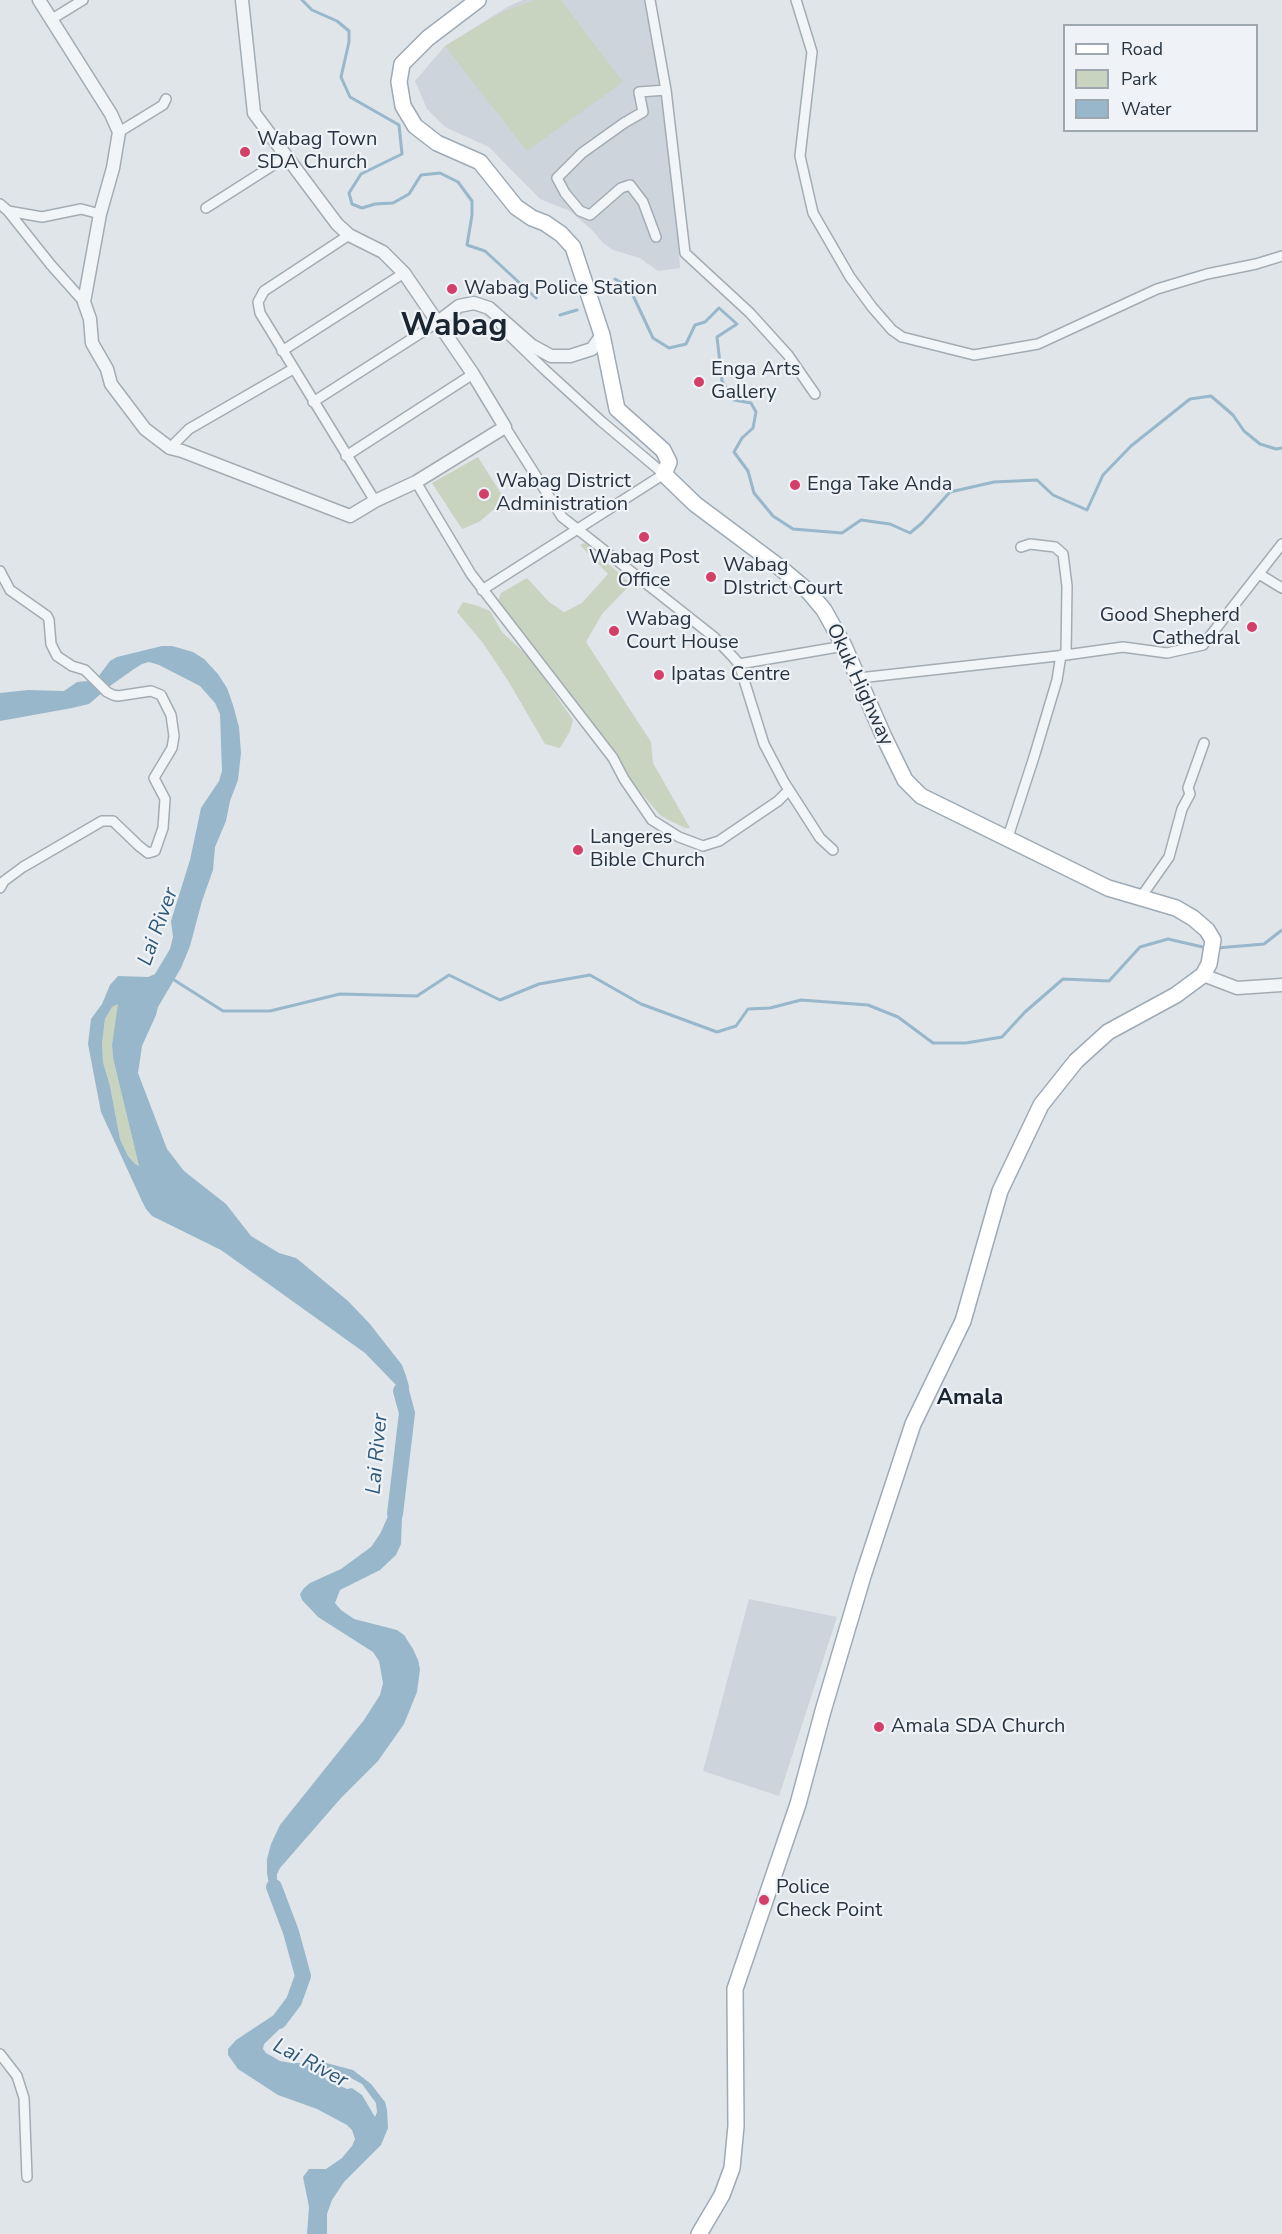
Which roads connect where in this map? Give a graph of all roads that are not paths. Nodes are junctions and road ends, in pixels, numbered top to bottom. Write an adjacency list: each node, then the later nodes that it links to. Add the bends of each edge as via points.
1 (39, 0): 7 (street)
2 (83, 0): 7 (street)
3 (242, 0): 11 (street, via 254,113)
4 (478, 0): 23 (main road, via 428,38 402,64 399,82 403,106 415,126 437,143 480,162 516,207 561,234 573,247)
5 (650, 0): 8 (street)
6 (796, 0): 18 (street, via 812,52 800,156 813,213 850,277 872,307 902,337 974,354 1038,344 1157,289)
7 (51, 19): 10 (street)
8 (666, 90): 17 (street, via 639,92 643,112 582,153 557,178 580,211 590,216 621,188 630,185 643,202); 27 (street, via 685,253 750,313 788,355)
9 (166, 99): 10 (street, via 163,105)
10 (119, 132): 15 (street)
11 (285, 157): 13 (street); 16 (street)
12 (0, 204): 14 (street)
13 (206, 208)
14 (8, 211): 15 (street, via 42,217 81,209); 20 (street)
15 (100, 214): 20 (street)
16 (349, 235): 19 (street, via 383,252); 24 (street, via 264,291 258,302 260,313)
17 (656, 237)
18 (1282, 256)
19 (404, 273): 22 (street); 24 (street)
20 (84, 302): 30 (street, via 92,344 111,384 145,429)
21 (489, 308): 22 (street, via 474,303 459,306); 23 (street, via 531,345 551,356 570,356 592,349); 32 (street, via 509,335 544,369)
22 (438, 322): 26 (street); 28 (street)
23 (602, 335): 32 (main road, via 617,409 663,450 669,462)
24 (282, 351): 25 (street)
25 (293, 369): 28 (street); 30 (street, via 189,429)
26 (473, 374): 29 (street); 31 (street)
27 (815, 394)
28 (313, 402): 31 (street)
29 (505, 427): 33 (street); 35 (street, via 562,517)
30 (170, 448): 34 (street, via 342,514 350,516)
31 (346, 456): 34 (street)
32 (664, 474): 35 (street); 42 (main road, Okuk Highway, via 695,504 809,592)
33 (416, 482): 34 (street); 41 (street)
34 (375, 501)
35 (580, 530): 41 (street); 44 (street, via 714,637)
36 (1282, 544): 39 (street)
37 (1021, 547): 43 (street, via 1030,543 1055,546 1064,554 1067,586)
38 (0, 571): 50 (street, via 10,590 47,616 53,652 85,670 107,692 118,696 156,692 171,715 174,736 172,748 154,778 165,799 163,828 155,851 148,853 113,820 102,820 23,867)
39 (1259, 574): 40 (street); 43 (street, via 1203,645 1167,652 1123,647)
40 (1282, 588)
41 (482, 590): 47 (street, via 613,758 652,820 703,846 719,841)
42 (844, 646): 44 (street); 45 (main road, Okuk Highway)
43 (1063, 655): 45 (street); 48 (street)
44 (739, 664): 47 (street, via 764,744)
45 (859, 678): 48 (main road, Okuk Highway, via 905,780 921,796)
46 (1204, 743): 51 (street, via 1169,857)
47 (789, 790): 49 (street, via 820,838)
48 (1007, 840): 51 (main road, Okuk Highway, via 1108,888)
49 (833, 850)
50 (0, 888)
51 (1141, 897): 52 (main road, Okuk Highway, via 1176,908 1207,930 1213,940)
52 (1206, 969): 53 (street, via 1237,988); 56 (main road, via 1176,995 1108,1032 1076,1061 1041,1105 1000,1191 963,1321 909,1434 863,1576 798,1804 735,1989 736,2126 732,2168 722,2195)
53 (1282, 985)
54 (0, 2054): 55 (street, via 17,2076 24,2098)
55 (27, 2177)
56 (699, 2234)

